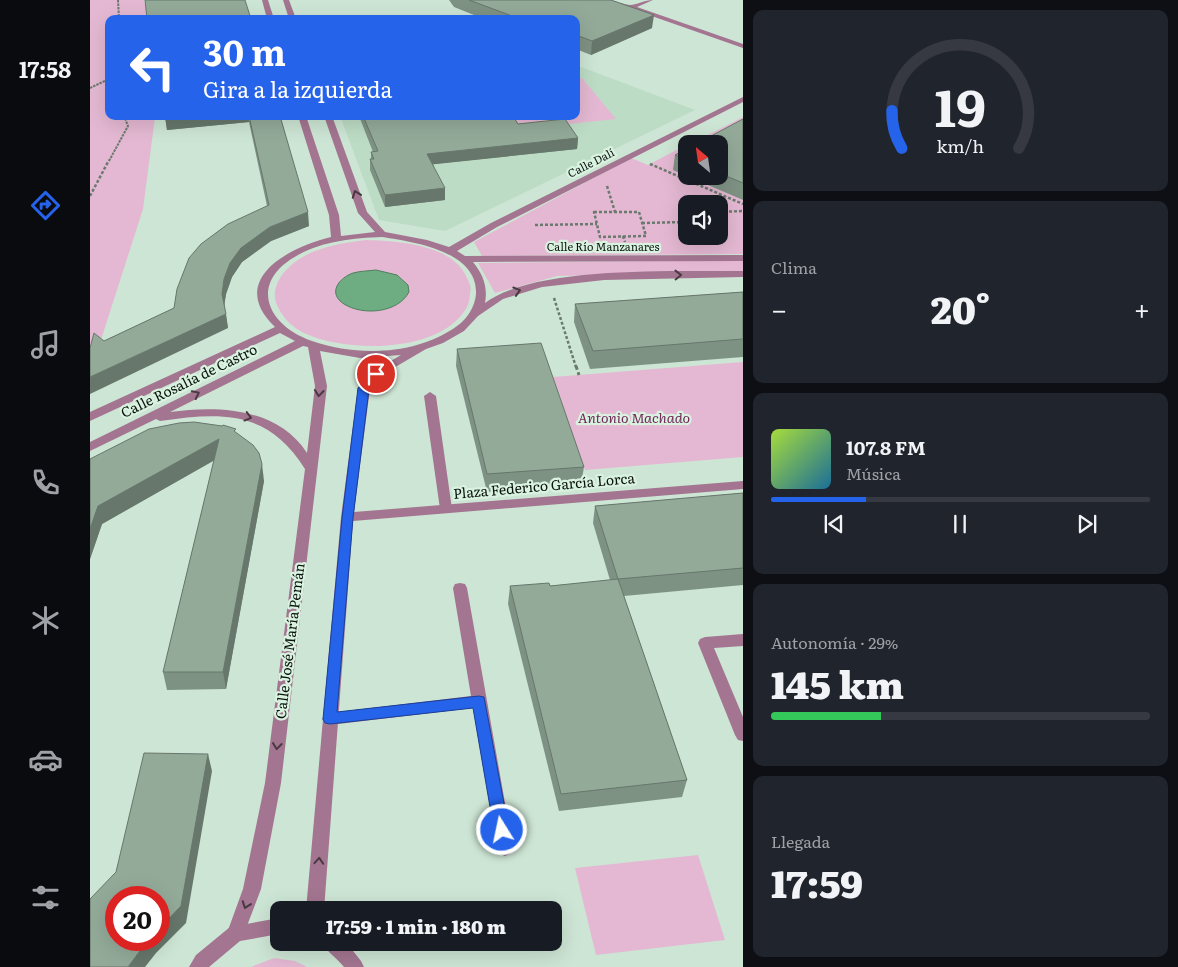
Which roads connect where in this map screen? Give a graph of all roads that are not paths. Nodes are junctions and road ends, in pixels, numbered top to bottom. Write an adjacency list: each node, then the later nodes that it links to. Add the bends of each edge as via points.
1 (265, 0): 6 (street)
2 (286, 0): 7 (street)
3 (609, 0): 5 (street)
4 (650, 0): 5 (street)
5 (631, 7): 8 (street)
6 (270, 15)
7 (292, 15)
8 (743, 46)
9 (743, 98): 14 (street, Calle Dalí)
10 (303, 120): 13 (street, via 334,215)
11 (329, 120): 12 (street, one-way to 11, via 363,213)
12 (382, 234): 13 (street); 14 (street, via 411,237)
13 (336, 238): 19 (street, via 293,254 270,274 262,298 266,313)
14 (450, 250): 16 (street)
15 (743, 258): 16 (street, Calle Río Manzanares)
16 (463, 259): 18 (street, via 476,272 482,286 481,301)
17 (743, 274): 18 (street, one-way to 17, via 499,296 549,283 604,277)
18 (475, 314): 21 (street, via 460,329)
19 (280, 329): 20 (street); 23 (street, Calle Rosalía de Castro)
20 (307, 344): 21 (street, via 358,354 386,354); 24 (street, Calle Rosalía de Castro, one-way to 20); 26 (street, Calle José María Pemán, one-way to 26, via 321,386)
21 (422, 347): 29 (street, via 376,374 364,388)
22 (430, 396): 28 (street)
23 (90, 417)
24 (148, 418): 25 (street, Calle Rosalía de Castro); 26 (street, one-way to 26, via 189,412 250,417 277,429 293,442)
25 (90, 447)
26 (310, 468): 38 (street, Calle José María Pemán, one-way to 38, via 273,783 252,889)
27 (743, 485): 28 (street, Plaza Federico García Lorca)
28 (446, 509): 29 (street, Plaza Federico García Lorca)
29 (347, 518): 33 (street)
30 (460, 588): 32 (street)
31 (743, 640): 34 (street, via 705,643)
32 (479, 701): 33 (street); 35 (street)
33 (330, 719): 36 (street, one-way to 33)
34 (743, 735)
35 (505, 848)
36 (316, 901)
37 (270, 927): 38 (street)
38 (236, 933): 40 (street)
39 (343, 951): 41 (street)
40 (198, 967)
41 (355, 967)

